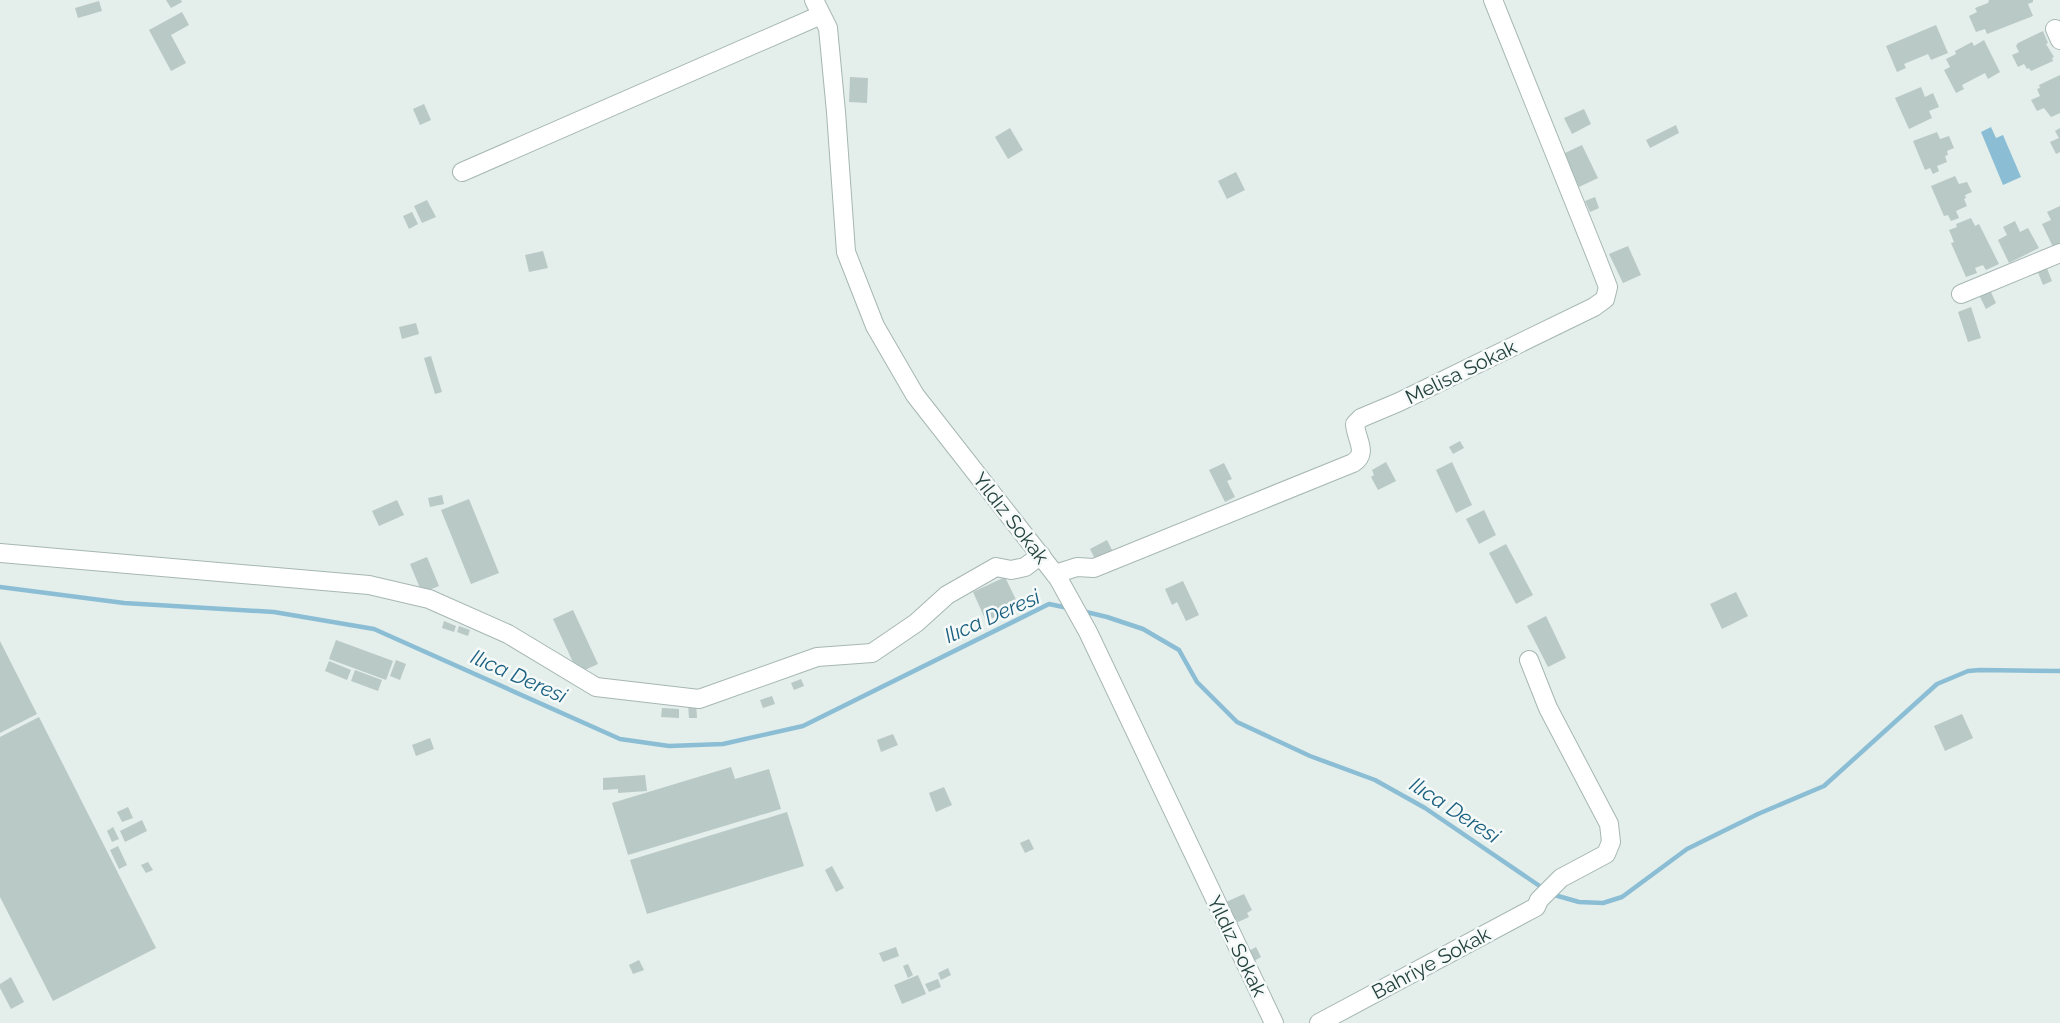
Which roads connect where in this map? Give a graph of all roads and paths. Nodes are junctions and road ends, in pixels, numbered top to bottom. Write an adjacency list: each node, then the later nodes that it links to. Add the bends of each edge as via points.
1 (1493, 0): 8 (street, Melisa Sokak, via 1608,286 1605,299 1361,418 1355,424 1363,452 1353,463 1094,568 1077,567)
2 (818, 7): 3 (street); 7 (street, Yıldız Sokak, via 828,28 846,252 875,326 915,395)
3 (462, 172)
4 (2060, 253): 5 (street)
5 (1961, 294)
6 (0, 553): 7 (street, via 369,585 429,599 498,630 596,687 699,699 817,657 872,653 916,623 947,595 996,567 1025,567)
7 (1041, 555): 8 (street, Yıldız Sokak)
8 (1057, 576): 10 (street, Yıldız Sokak, via 1088,632)
9 (1529, 660): 11 (street, Bahriye Sokak, via 1548,708 1609,824 1611,842 1606,854 1561,878 1536,907)
10 (1274, 1023)
11 (1319, 1023)

